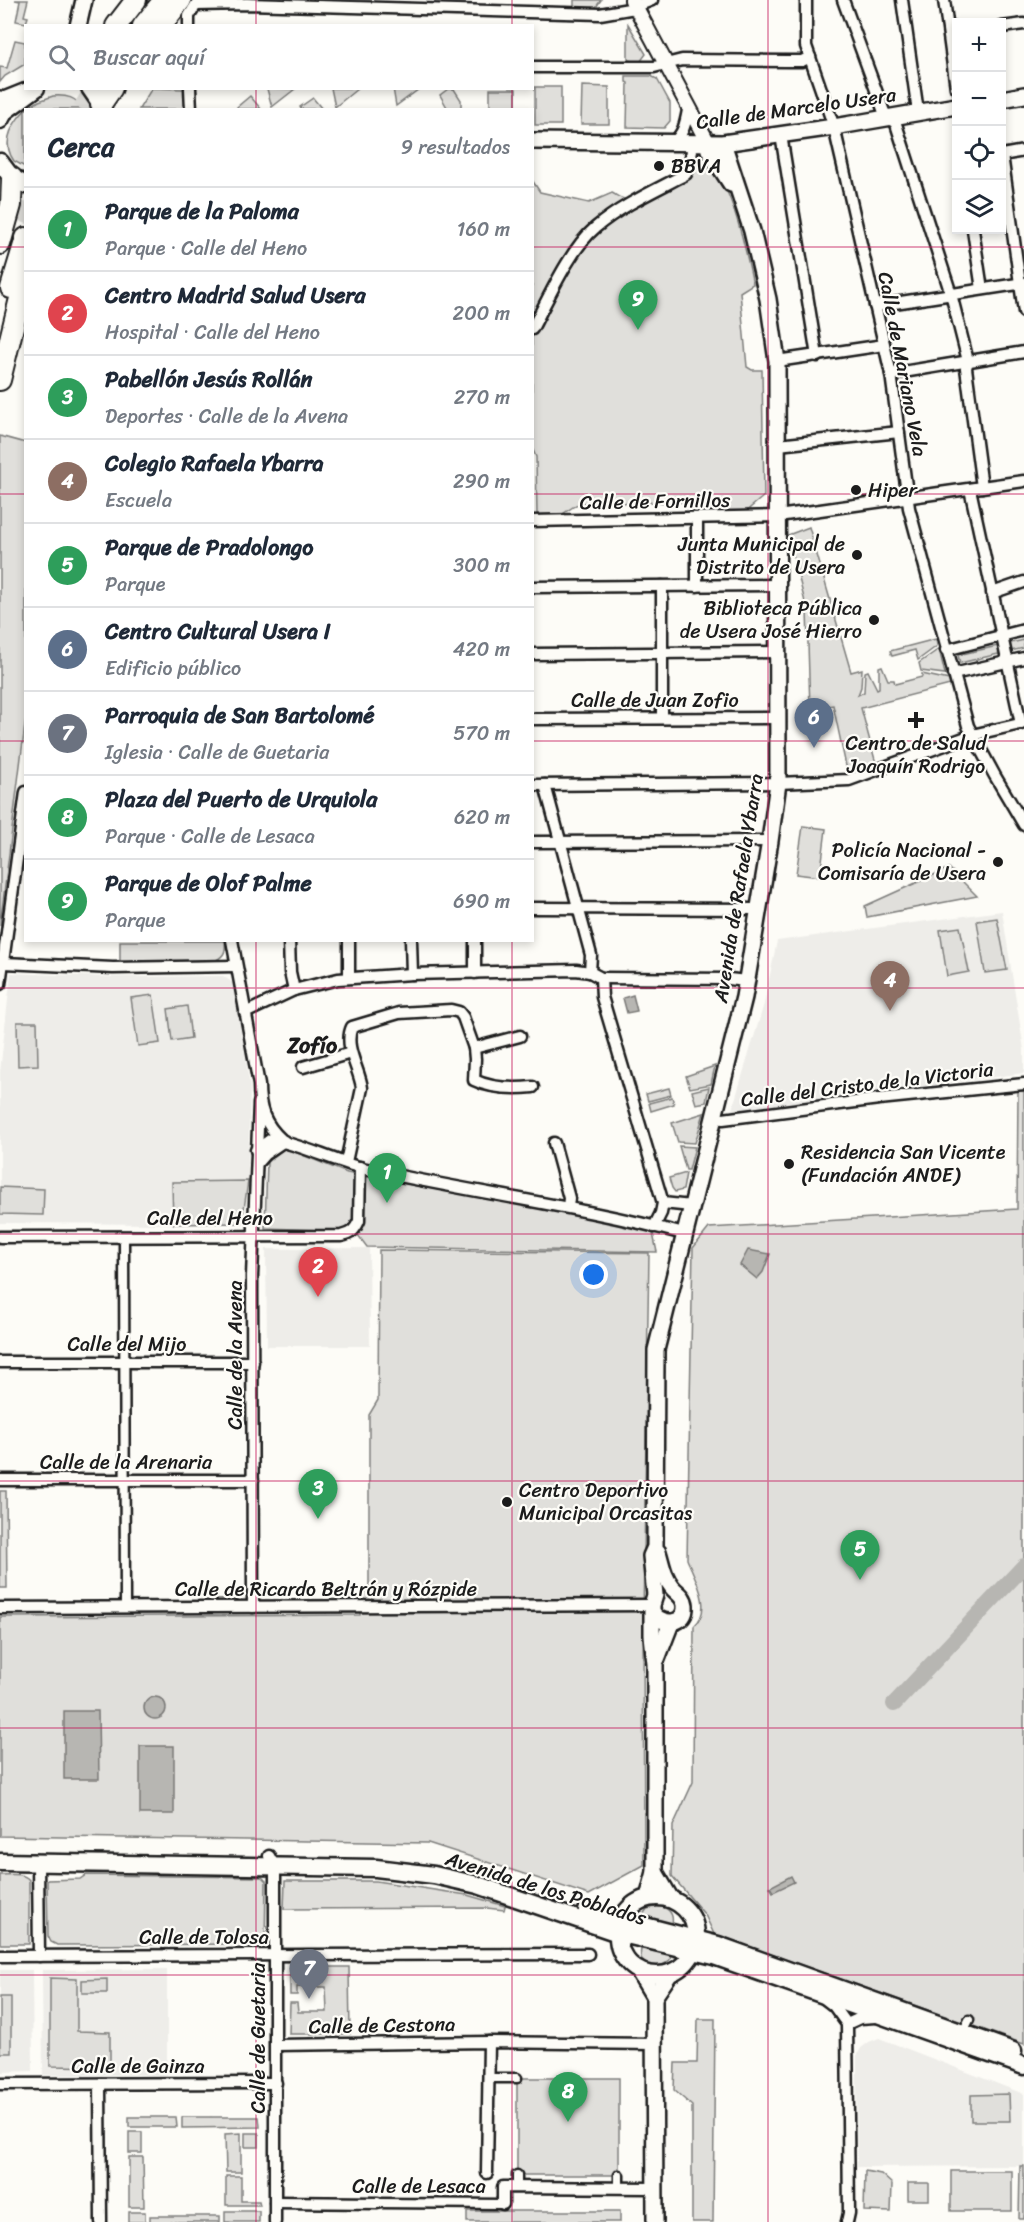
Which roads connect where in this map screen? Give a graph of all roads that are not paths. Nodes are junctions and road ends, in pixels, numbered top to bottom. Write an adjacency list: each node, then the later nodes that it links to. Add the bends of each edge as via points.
1 (84, 0): 12 (main road)
2 (136, 0): 13 (highway)
3 (151, 0): 14 (highway)
4 (164, 0): 15 (highway)
5 (652, 0): 10 (street)
6 (806, 0): 20 (street, Calle de Mariano Vela, via 806,46)
7 (843, 0): 33 (street, via 884,112)
8 (902, 0): 32 (street)
9 (944, 0): 19 (street)
10 (634, 3): 11 (street, via 600,14 247,4); 21 (street)
11 (190, 8): 16 (highway)
12 (78, 24)
13 (118, 24)
14 (133, 24)
15 (145, 24)
16 (164, 24)
17 (1024, 24): 18 (street)
18 (1006, 26)
19 (952, 30)
20 (810, 57): 21 (street, via 802,61); 35 (street, Calle de Mariano Vela)
21 (666, 62): 22 (street, via 654,67); 29 (street)
22 (534, 67)
23 (29, 90): 28 (main road)
24 (31, 90): 34 (main road, via 5,111)
25 (190, 90): 31 (street)
26 (1024, 95): 27 (main road)
27 (1006, 98)
28 (0, 99)
29 (689, 105): 38 (street, via 684,130); 39 (street)
30 (952, 107): 32 (main road, Calle de Marcelo Usera)
31 (191, 108)
32 (918, 112): 33 (main road, Calle de Marcelo Usera)
33 (890, 118): 35 (main road, Calle de Marcelo Usera); 52 (street, via 896,124)
34 (0, 120)
35 (834, 127): 36 (main road, Calle de Marcelo Usera); 53 (street, Calle de Mariano Vela)
36 (781, 135): 39 (main road, Calle de Marcelo Usera); 59 (street)
37 (534, 141): 38 (main road, Calle de Marcelo Usera)
38 (672, 143): 39 (main road, Calle de Marcelo Usera)
39 (708, 143): 55 (street, via 686,174 620,209 594,229 574,252); 60 (main road, Avenida de Rafaela Ybarra, via 739,195 752,231)
40 (1024, 151): 41 (street)
41 (1006, 154)
42 (0, 162): 43 (main road)
43 (12, 180): 47 (highway, via 11,205)
44 (1006, 180): 50 (street)
45 (22, 229): 49 (highway); 56 (highway)
46 (974, 234): 51 (street)
47 (0, 244)
48 (24, 282): 63 (highway)
49 (0, 283)
50 (1022, 284): 51 (street); 54 (street)
51 (982, 289): 52 (street)
52 (951, 294): 53 (street); 61 (street)
53 (875, 306): 57 (street, Calle de Mariano Vela)
54 (1024, 312)
55 (534, 325)
56 (0, 334)
57 (884, 345): 59 (street); 62 (street, Calle de Mariano Vela)
58 (1024, 352): 61 (street)
59 (817, 356): 60 (street)
60 (777, 361): 65 (main road, Avenida de Rafaela Ybarra)
61 (968, 361): 62 (street); 67 (street)
62 (891, 374): 64 (street, Calle de Mariano Vela)
63 (0, 380)
64 (899, 432): 65 (street); 69 (street, Calle de Mariano Vela)
65 (778, 445): 70 (main road, Avenida de Rafaela Ybarra)
66 (1024, 482): 67 (street, Calle de Fornillos)
67 (982, 487): 68 (street, Calle de Fornillos)
68 (970, 489): 69 (street, Calle de Fornillos); 78 (street)
69 (908, 497): 70 (street, Calle de Fornillos); 81 (street, Calle de Mariano Vela)
70 (778, 516): 71 (street, Calle de Fornillos); 74 (main road, Avenida de Rafaela Ybarra)
71 (697, 518): 72 (street, Calle de Fornillos); 76 (street)
72 (534, 521)
73 (1024, 582): 78 (street)
74 (778, 585): 76 (street); 82 (main road, Avenida de Rafaela Ybarra)
75 (662, 586): 76 (street); 77 (street); 83 (street)
76 (697, 586)
77 (534, 587)
78 (992, 593): 80 (street)
79 (1024, 630): 80 (street)
80 (1002, 635): 81 (street); 86 (street)
81 (946, 650): 87 (street, Calle de Mariano Vela)
82 (779, 652): 83 (street); 89 (main road, Avenida de Rafaela Ybarra)
83 (661, 653): 84 (street); 88 (street)
84 (534, 654)
85 (1024, 658): 86 (street)
86 (1007, 662): 87 (street); 91 (street)
87 (953, 674): 92 (street, Calle de Mariano Vela)
88 (662, 718): 89 (street, Calle de Juan Zofio); 90 (street, Calle de Juan Zofio)
89 (778, 718): 93 (main road, Avenida de Rafaela Ybarra)
90 (534, 719)
91 (1023, 724): 92 (street)
92 (972, 735): 93 (street, via 849,780); 97 (street, Calle de Mariano Vela)
93 (778, 783): 95 (street); 98 (main road, Avenida de Rafaela Ybarra)
94 (534, 785): 95 (street)
95 (545, 785): 100 (street)
96 (24, 823): 101 (street)
97 (1024, 825)
98 (770, 841): 100 (street); 104 (main road, Avenida de Rafaela Ybarra)
99 (534, 842): 100 (street)
100 (561, 842): 102 (street)
101 (22, 854): 110 (street)
102 (578, 907): 103 (street); 104 (street); 112 (street, via 591,955)
103 (534, 908)
104 (759, 909): 117 (main road, Avenida de Rafaela Ybarra)
105 (232, 942): 111 (street)
106 (289, 942): 119 (street)
107 (349, 942): 115 (street)
108 (411, 942): 114 (street)
109 (475, 942): 113 (street)
110 (4, 963): 111 (street, via 113,968); 118 (street)
111 (236, 966): 120 (street)
112 (590, 972): 113 (street); 116 (street)
113 (475, 973): 114 (street)
114 (412, 974): 115 (street)
115 (349, 978): 119 (street)
116 (601, 978): 117 (street); 135 (street, via 602,998)
117 (746, 981): 128 (main road, Avenida de Rafaela Ybarra)
118 (0, 984)
119 (294, 990): 120 (street)
120 (245, 1013): 127 (street)
121 (520, 1036): 122 (street)
122 (474, 1048): 123 (street, via 464,1017 451,1010 399,1013 352,1028); 126 (street, via 474,1080 486,1086)
123 (351, 1053): 124 (street); 133 (street, via 362,1088)
124 (303, 1067)
125 (1024, 1084): 128 (street, Calle del Cristo de la Victoria)
126 (533, 1087)
127 (259, 1103): 129 (street, via 271,1130); 131 (street, Calle de la Avena)
128 (714, 1118): 136 (main road, Avenida de Rafaela Ybarra)
129 (284, 1141): 131 (street, via 271,1139); 132 (street); 133 (street)
130 (554, 1143): 137 (street)
131 (256, 1150): 132 (street, Calle de la Avena)
132 (258, 1162): 142 (street, Calle de la Avena)
133 (346, 1162): 134 (street)
134 (360, 1167): 137 (street); 142 (street, Calle del Heno, via 359,1221 349,1234)
135 (663, 1203): 136 (street); 138 (street, via 649,1220); 139 (street)
136 (691, 1206): 140 (main road, Avenida de Rafaela Ybarra)
137 (568, 1207): 138 (street)
138 (636, 1222): 139 (street)
139 (654, 1227): 140 (street)
140 (684, 1234): 150 (main road, Avenida de Rafaela Ybarra, via 656,1350)
141 (124, 1236): 142 (street, Calle del Heno); 143 (street, Calle del Heno); 145 (street)
142 (253, 1236): 146 (street, Calle de la Avena)
143 (0, 1237)
144 (0, 1362): 145 (street, Calle del Mijo)
145 (124, 1362): 146 (street, Calle del Mijo); 148 (street)
146 (253, 1362): 149 (street, Calle de la Avena)
147 (0, 1480): 148 (street, Calle de la Arenaria)
148 (124, 1480): 149 (street, Calle de la Arenaria); 153 (street)
149 (253, 1480): 154 (street, Calle de la Avena)
150 (655, 1547): 151 (main road, Avenida de Rafaela Ybarra); 152 (main road, Avenida de Rafaela Ybarra, via 651,1556)
151 (673, 1590): 152 (main road, via 660,1591); 156 (main road, Avenida de Rafaela Ybarra, via 683,1597 685,1611)
152 (654, 1604): 154 (street, Calle de Ricardo Beltrán y Rózpide); 156 (main road, via 657,1618); 157 (main road, Avenida de Rafaela Ybarra)
153 (125, 1607): 154 (street, Calle de Ricardo Beltrán y Rózpide); 155 (street, Calle de Ricardo Beltrán y Rózpide)
154 (253, 1607)
155 (0, 1608)
156 (670, 1623): 157 (main road, Avenida de Rafaela Ybarra)
157 (655, 1664): 162 (main road, Avenida de Rafaela Ybarra)
158 (0, 1852): 159 (main road, Avenida de los Poblados)
159 (272, 1861): 161 (main road, Avenida de los Poblados); 165 (main road, Avenida de los Poblados, via 377,1859 436,1864 507,1882 598,1914); 168 (street, Calle de Guetaria)
160 (0, 1862): 161 (main road, Avenida de los Poblados)
161 (38, 1862): 170 (street)
162 (655, 1872): 163 (main road, Avenida de Rafaela Ybarra); 164 (main road)
163 (648, 1898): 164 (main road); 165 (main road, via 627,1910)
164 (671, 1899): 166 (main road, via 685,1908 694,1923)
165 (620, 1927): 166 (main road, Avenida de los Poblados); 171 (main road, via 620,1947)
166 (695, 1945): 172 (main road, via 684,1964); 174 (main road, Avenida de los Poblados); 174 (main road, Avenida de los Poblados, via 714,1956 821,1995)
167 (588, 1954): 168 (street, Calle de Tolosa)
168 (276, 1955): 170 (street, Calle de Tolosa); 177 (street, Calle de Guetaria)
169 (0, 1956): 170 (street, Calle de Tolosa)
170 (39, 1956)
171 (638, 1970): 172 (main road, via 660,1975); 173 (main road)
172 (671, 1972): 173 (main road)
173 (654, 1997): 176 (main road)
174 (851, 2011): 178 (main road, Avenida de los Poblados, via 966,2026); 179 (main road, Avenida de los Poblados, via 888,2019); 197 (street)
175 (489, 2042): 176 (street, Calle de Cestona); 177 (street, Calle de Cestona); 180 (street)
176 (655, 2044): 190 (main road)
177 (276, 2045): 183 (street, Calle de Guetaria)
178 (1024, 2055)
179 (1024, 2066)
180 (488, 2078): 181 (street); 185 (street)
181 (518, 2078)
182 (0, 2084): 184 (street, Calle de Gainza)
183 (276, 2084): 184 (street, Calle de Gainza); 191 (street, Calle de Guetaria)
184 (100, 2085): 194 (street)
185 (487, 2173)
186 (518, 2175): 188 (street)
187 (619, 2175): 189 (street)
188 (518, 2187): 189 (street); 193 (street, Calle de Lesaca, via 504,2187)
189 (619, 2188): 190 (street)
190 (655, 2188): 196 (main road)
191 (275, 2202): 192 (street, Calle de Lesaca); 195 (street, Calle de Guetaria)
192 (378, 2203): 193 (street, Calle de Lesaca)
193 (503, 2204)
194 (101, 2222)
195 (275, 2222)
196 (655, 2222)
197 (847, 2222)

